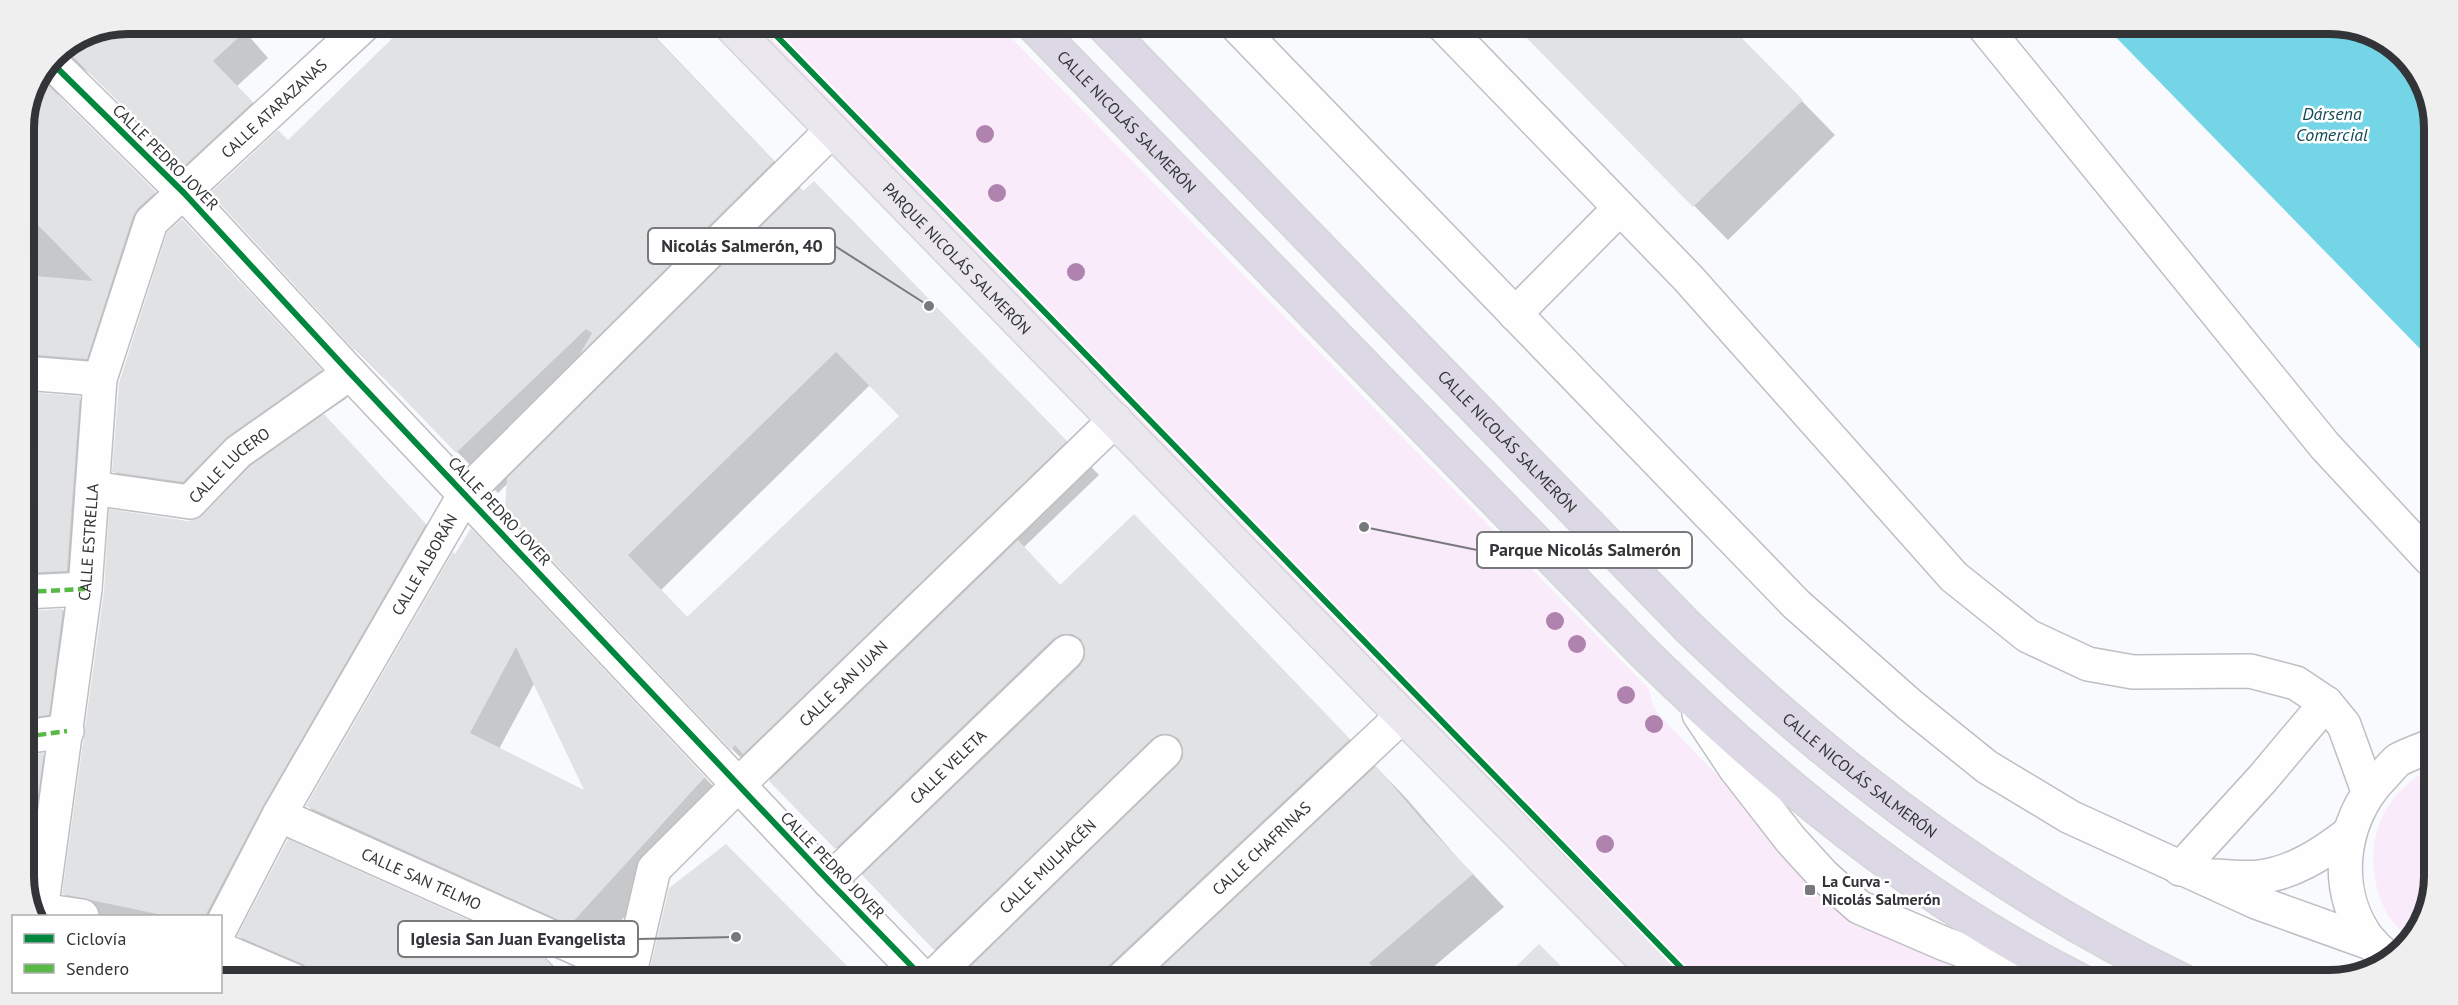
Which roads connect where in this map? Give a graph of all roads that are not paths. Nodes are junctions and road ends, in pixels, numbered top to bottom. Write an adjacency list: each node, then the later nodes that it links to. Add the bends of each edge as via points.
1 (353, 34): 10 (street, CALLE ATARAZANAS)
2 (739, 34): 9 (main road, PARQUE NICOLÁS SALMERÓN)
3 (1042, 34): 23 (highway, CALLE NICOLÁS SALMERÓN)
4 (1112, 34): 51 (highway, CALLE NICOLÁS SALMERÓN, via 1688,627 1787,718 1965,855 2059,914)
5 (1245, 34): 12 (street)
6 (1452, 34): 11 (street)
7 (1990, 34): 19 (street, via 2325,447)
8 (57, 68): 10 (street, CALLE PEDRO JOVER)
9 (832, 130): 16 (main road, PARQUE NICOLÁS SALMERÓN); 18 (street, CALLE ALBORÁN)
10 (184, 193): 13 (street, CALLE PEDRO JOVER); 15 (street, CALLE ESTRELLA, via 151,222)
11 (1620, 208): 12 (street); 24 (street, via 1688,278 1954,577 2028,636 2088,664 2133,672 2250,671 2296,683)
12 (1515, 314): 34 (street, via 1796,604 1910,705 1987,767 2070,817)
13 (350, 373): 17 (street, CALLE LUCERO, via 238,452 190,502); 18 (street, CALLE PEDRO JOVER)
14 (35, 374): 15 (street)
15 (100, 379): 17 (street, CALLE ESTRELLA)
16 (1115, 420): 25 (main road, PARQUE NICOLÁS SALMERÓN); 30 (street, CALLE SAN JUAN)
17 (92, 488): 20 (street, CALLE ESTRELLA)
18 (465, 494): 30 (street, CALLE PEDRO JOVER); 32 (street, CALLE ALBORÁN)
19 (2424, 552)
20 (85, 589): 21 (street); 26 (street, CALLE ESTRELLA)
21 (35, 591)
22 (1067, 652): 35 (street, CALLE VELETA)
23 (1683, 691): 49 (street, via 1765,807 1840,892 1859,907); 50 (highway, CALLE NICOLÁS SALMERÓN, via 1804,797 1936,897)
24 (2326, 703): 31 (street, via 2344,725); 34 (street)
25 (1402, 716): 47 (street, CALLE CHAFRINAS); 48 (main road, PARQUE NICOLÁS SALMERÓN)
26 (67, 731): 27 (street); 36 (street, CALLE ESTRELLA)
27 (35, 735)
28 (2424, 749): 31 (street, via 2398,760)
29 (1165, 752): 46 (street, CALLE MULHACÉN)
30 (739, 784): 35 (street, CALLE PEDRO JOVER); 44 (street, CALLE SAN JUAN, via 654,869)
31 (2368, 791): 33 (street)
32 (279, 815): 39 (street, CALLE ALBORÁN); 43 (street, CALLE SAN TELMO)
33 (2348, 834): 34 (street, via 2323,854 2259,877); 41 (street, via 2345,873 2353,911)
34 (2187, 873): 41 (street)
35 (829, 881): 45 (street, CALLE PEDRO JOVER)
36 (38, 903)
37 (41, 910): 38 (street)
38 (74, 915)
39 (222, 925)
40 (222, 950): 42 (street)
41 (2382, 952)
42 (269, 970)
43 (614, 970)
44 (631, 970)
45 (917, 970)
46 (939, 970)
47 (1132, 970)
48 (1654, 970)
49 (2016, 970)
50 (2058, 970)
51 (2160, 970)

